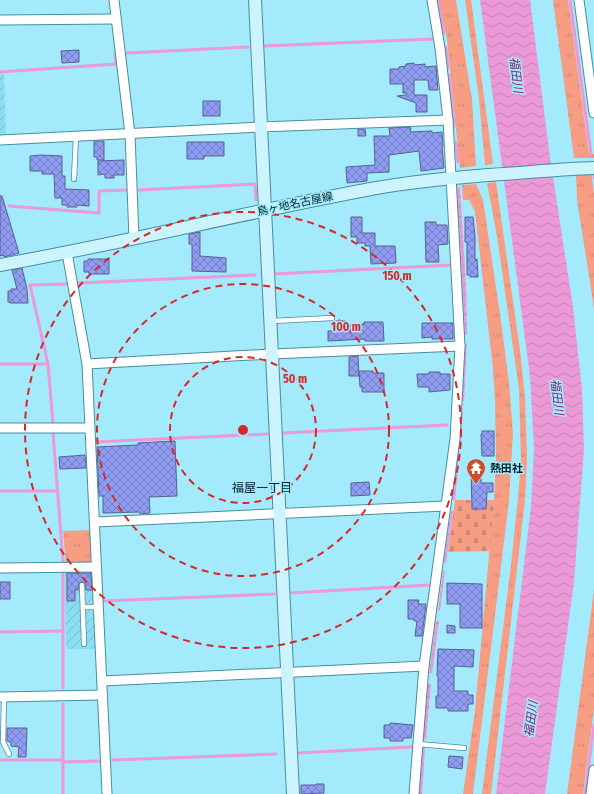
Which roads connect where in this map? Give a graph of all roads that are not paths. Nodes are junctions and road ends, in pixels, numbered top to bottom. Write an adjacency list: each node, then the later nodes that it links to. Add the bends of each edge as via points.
1 (114, 0): 5 (street)
2 (255, 0): 9 (street)
3 (432, 0): 8 (street)
4 (579, 0): 7 (street)
5 (116, 19): 6 (street); 10 (street)
6 (0, 20)
7 (594, 113)
8 (448, 120): 9 (street); 15 (street)
9 (260, 127): 10 (street); 16 (street)
10 (130, 134): 11 (street); 17 (street)
11 (76, 136): 12 (street); 14 (lane)
12 (0, 140)
13 (594, 168): 15 (street, 鳥ヶ地名古屋線, via 567,168)
14 (74, 179)
15 (452, 179): 16 (street, 鳥ヶ地名古屋線, via 371,189); 22 (street)
16 (266, 210): 17 (street, 鳥ヶ地名古屋線); 21 (street)
17 (134, 239): 18 (street, 鳥ヶ地名古屋線)
18 (67, 253): 19 (street, 鳥ヶ地名古屋線); 24 (street)
19 (0, 265)
20 (332, 318): 21 (lane)
21 (271, 321): 23 (street)
22 (460, 346): 23 (street); 27 (street, via 455,439)
23 (272, 354): 24 (street); 28 (street)
24 (87, 364): 26 (street)
25 (0, 428): 26 (street)
26 (89, 428): 29 (street)
27 (445, 506): 28 (street); 36 (street)
28 (280, 514): 29 (street); 37 (street)
29 (95, 522): 30 (street)
30 (96, 567): 31 (street); 34 (street)
31 (0, 568)
32 (82, 585): 33 (lane)
33 (83, 607): 34 (lane); 35 (lane)
34 (98, 607): 38 (street)
35 (84, 644)
36 (424, 666): 37 (street); 41 (street)
37 (287, 673): 38 (street); 46 (street)
38 (102, 682): 39 (street)
39 (102, 695): 40 (street); 45 (street)
40 (2, 697): 43 (lane, via 3,742)
41 (418, 744): 42 (lane); 47 (street)
42 (464, 748)
43 (9, 754)
44 (594, 770): 48 (street)
45 (107, 794)
46 (293, 794)
47 (414, 794)
48 (591, 794)

